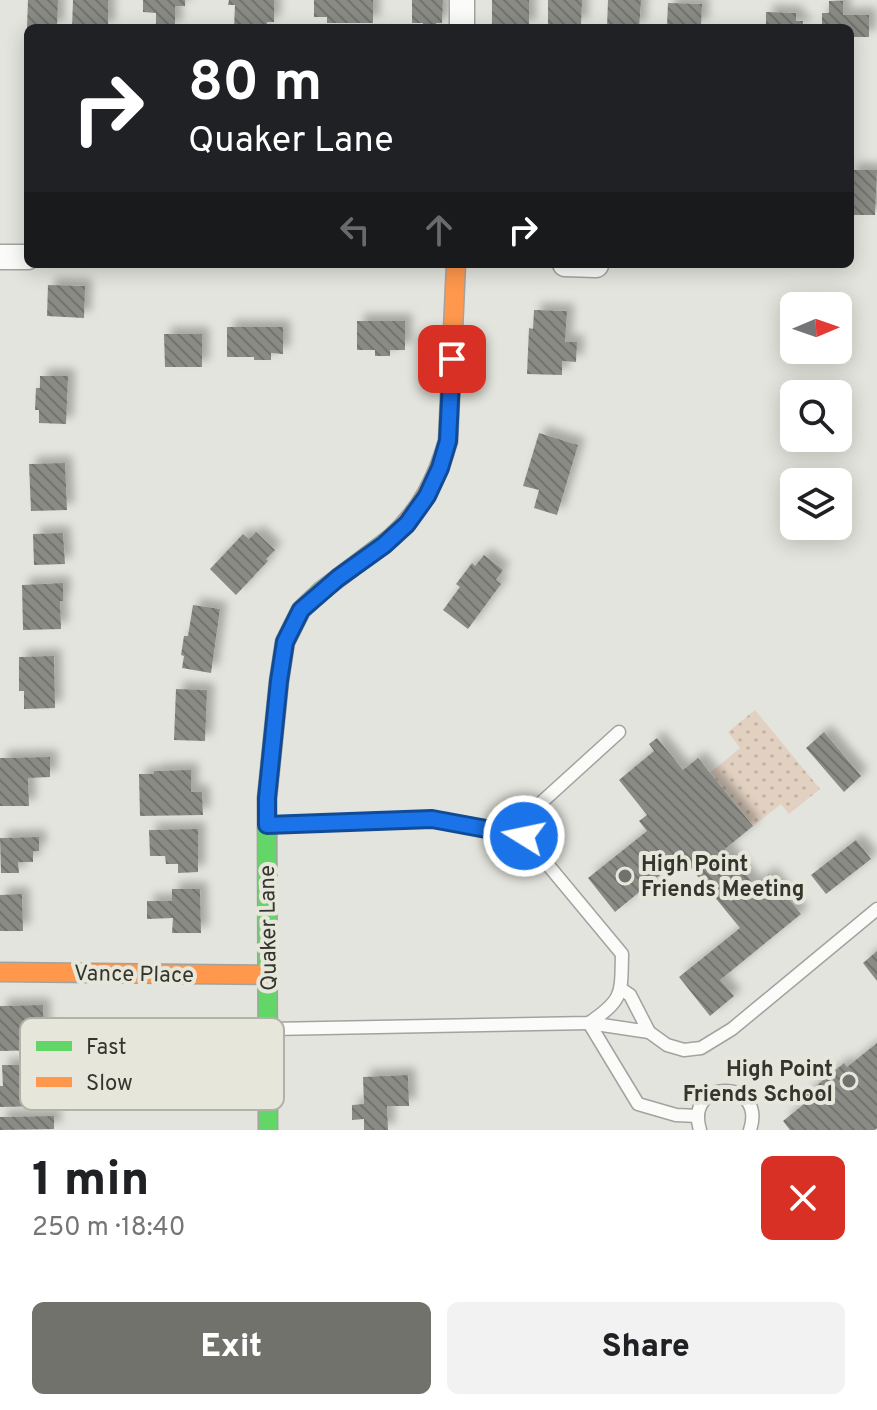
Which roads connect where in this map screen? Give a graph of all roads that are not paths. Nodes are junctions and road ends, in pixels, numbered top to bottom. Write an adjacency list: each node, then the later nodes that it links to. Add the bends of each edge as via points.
1 (462, 0): 2 (street)
2 (462, 24)
3 (0, 257): 4 (street)
4 (24, 257)
5 (456, 268): 7 (street, Quaker Lane, via 448,441 440,468 407,524 301,610 285,642)
6 (619, 732): 8 (lane, via 532,811)
7 (267, 825): 8 (lane, via 432,819); 11 (street, Quaker Lane)
8 (524, 836): 12 (lane, via 622,954)
9 (877, 909): 16 (lane, via 732,1029 701,1048 667,1045)
10 (0, 972): 11 (street, Vance Place)
11 (268, 975): 13 (street, Quaker Lane)
12 (621, 989): 14 (lane, via 610,1009); 16 (lane, via 630,995)
13 (268, 1018)
14 (589, 1023): 15 (lane); 16 (lane); 17 (lane, via 638,1104)
15 (284, 1029)
16 (649, 1032)
17 (698, 1116): 18 (lane); 19 (lane, via 708,1096 734,1091 752,1110)
18 (700, 1130)
19 (750, 1130)

